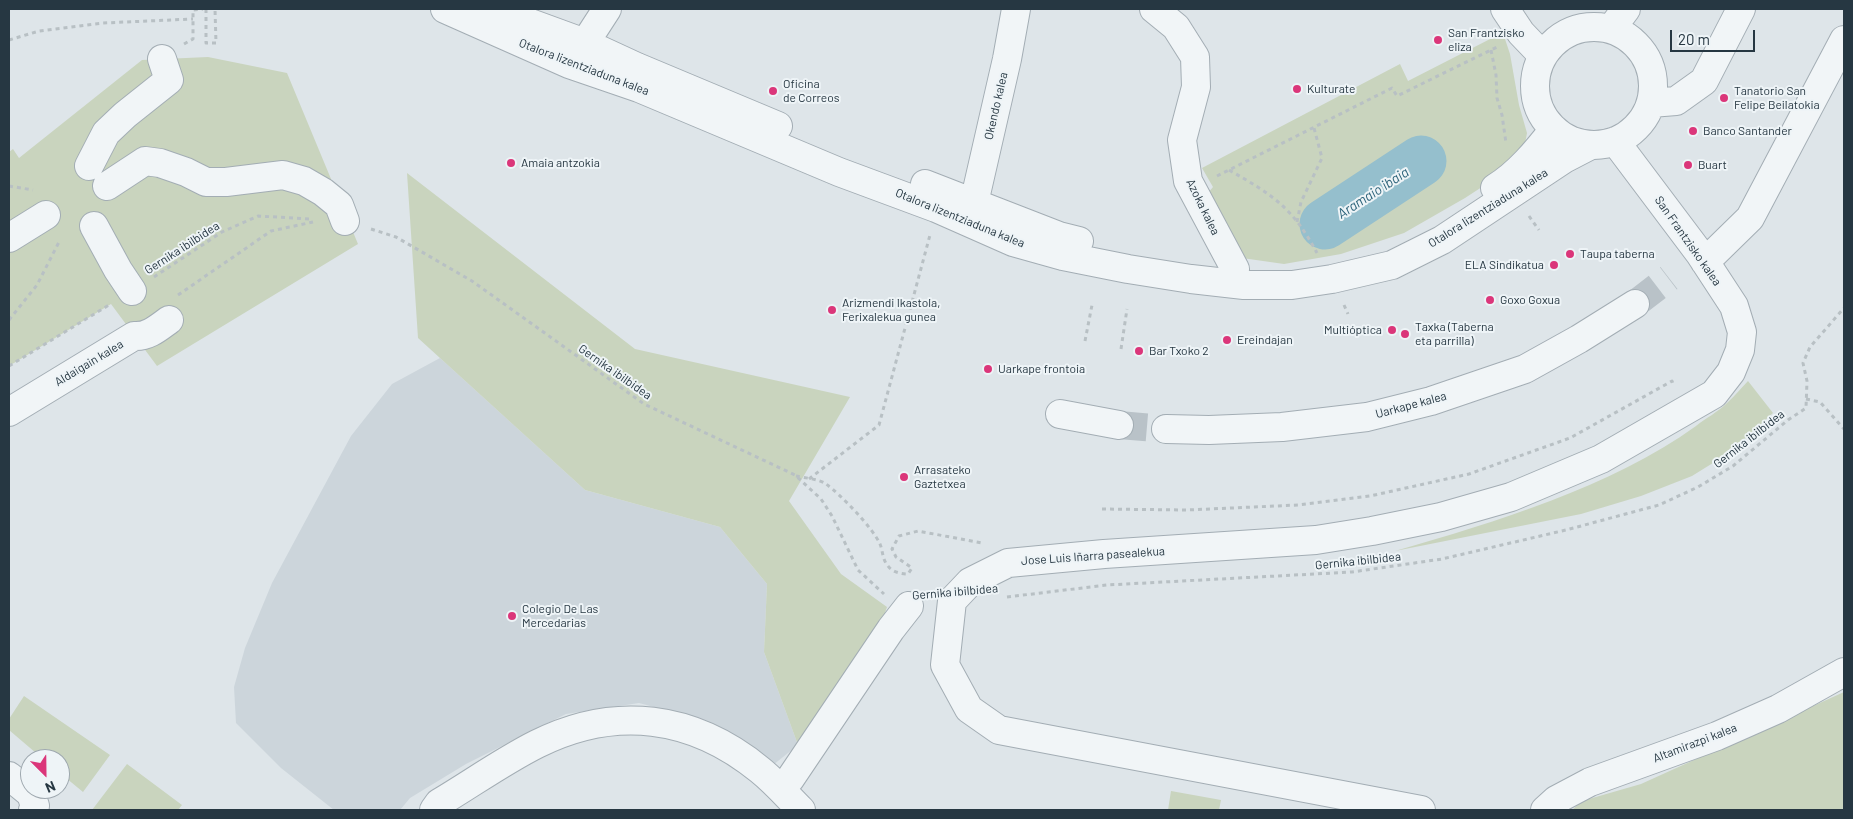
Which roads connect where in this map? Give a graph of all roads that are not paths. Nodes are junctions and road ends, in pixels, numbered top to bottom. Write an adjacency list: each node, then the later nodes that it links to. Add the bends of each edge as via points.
1 (445, 9): 25 (street, Otalora lizentziaduna kalea, via 569,64 639,88 1013,242 1128,269 1244,285 1292,285)
2 (492, 9): 10 (street, Otalora lizentziaduna kalea)
3 (607, 9): 10 (street)
4 (1016, 9): 18 (street, Okendo kalea)
5 (1154, 9): 24 (street, Azoka kalea, via 1176,27 1195,57 1196,87 1182,140 1188,181)
6 (1504, 9): 11 (street)
7 (1741, 9): 13 (street, via 1704,81 1676,100)
8 (1605, 19): 11 (street, via 1571,31); 13 (street, via 1628,37 1646,58 1654,84)
9 (1844, 40): 23 (street, via 1750,218)
10 (585, 43): 18 (street, Otalora lizentziaduna kalea, via 834,149)
11 (1543, 56): 14 (street, via 1535,81 1535,95 1539,108)
12 (162, 59): 16 (street, via 169,80 106,133)
13 (1651, 103): 15 (street, via 1646,116 1628,135)
14 (1554, 130): 15 (street, via 1571,141); 25 (street, Otalora lizentziaduna kalea, via 1504,183 1431,230)
15 (1603, 143): 23 (street, San Frantzisko kalea); 25 (street, Otalora lizentziaduna kalea, via 1564,159 1442,240 1392,265)
16 (89, 166)
17 (108, 186): 20 (street, via 145,161 160,163 206,182 283,175 304,181 339,205)
18 (974, 203): 24 (street, Otalora lizentziaduna kalea, via 1059,236 1124,252)
19 (46, 216): 22 (street)
20 (333, 221)
21 (94, 226): 26 (street)
22 (9, 238)
23 (1705, 262): 29 (street, San Frantzisko kalea, via 1734,306 1742,332)
24 (1235, 269): 25 (street, Otalora lizentziaduna kalea)
25 (1328, 273)
26 (132, 291)
27 (1635, 304): 33 (street, Uarkape kalea, via 1525,369 1431,401 1367,417 1282,427)
28 (173, 307): 30 (street, Aldaigain kalea, via 149,334 134,336)
29 (1740, 350): 41 (street, Jose Luis Iñarra pasealekua, via 1731,372 1714,394 1601,460 1511,497 1441,517 1316,540 1008,563 970,582 952,600 945,665 969,709 999,730)
30 (9, 412)
31 (1060, 414): 32 (street)
32 (1119, 425)
33 (1166, 429)
34 (909, 606): 37 (street)
35 (1844, 672): 42 (street, Altamirazpi kalea, via 1778,710 1590,782 1556,800)
36 (9, 776): 38 (street, via 31,794)
37 (790, 779)
38 (33, 810)
39 (434, 810): 40 (street, via 439,803 536,744 574,728 612,720 651,720 688,728 731,750 760,770)
40 (801, 810)
41 (1421, 810)
42 (1545, 810)

